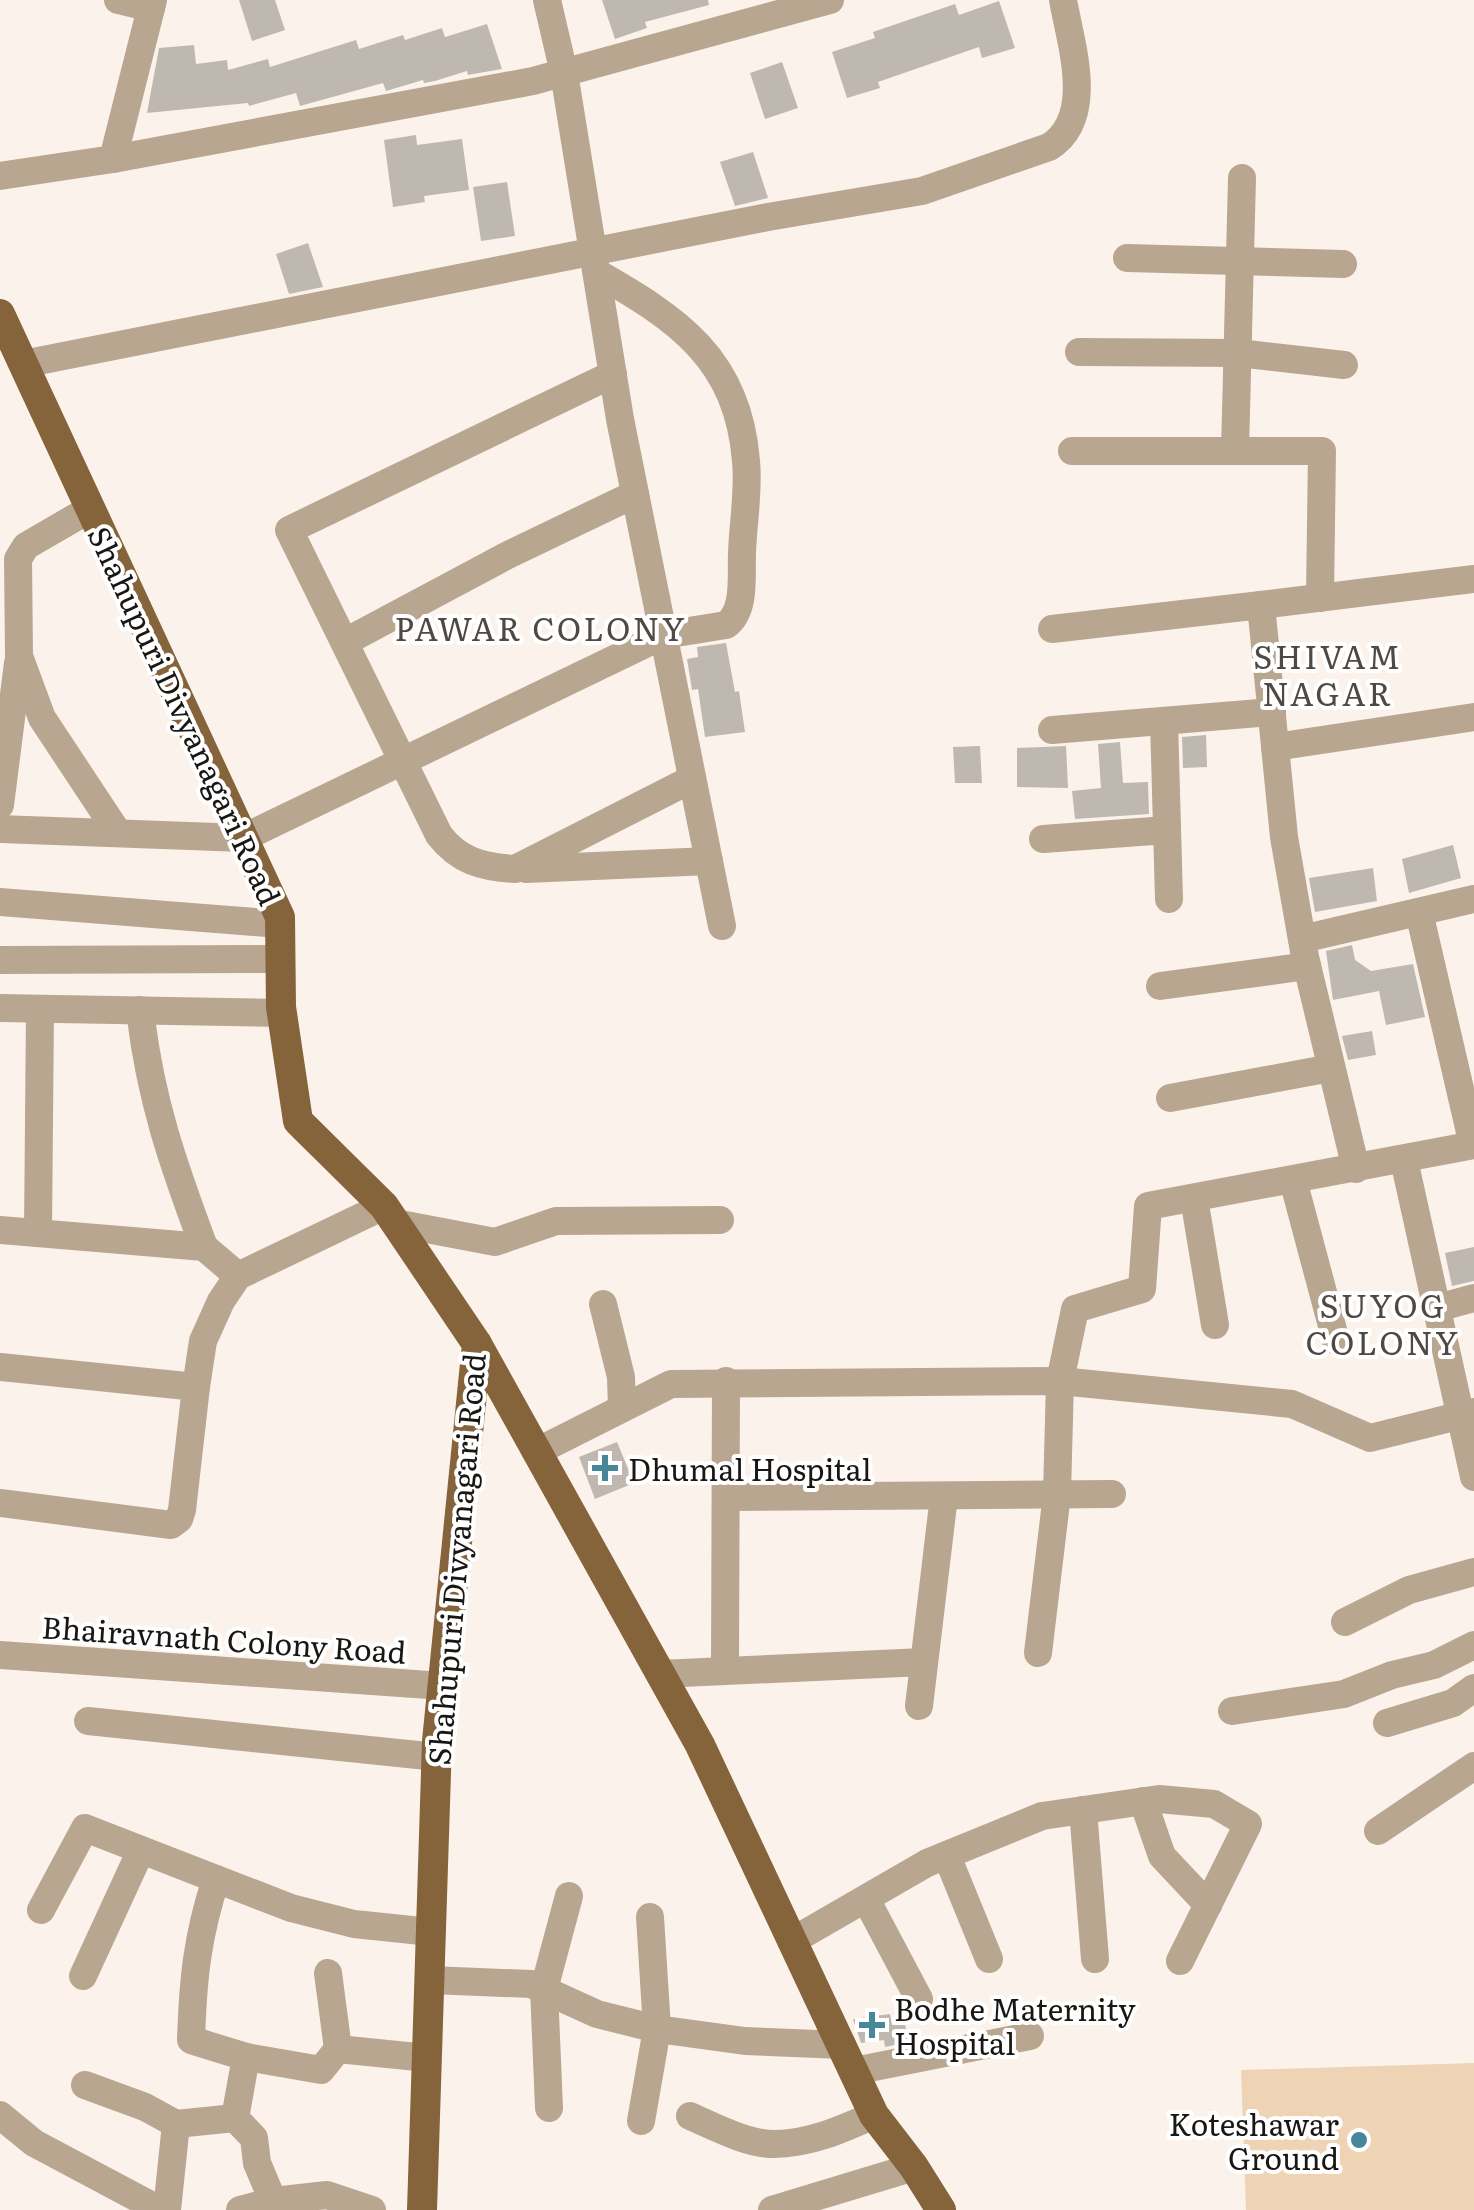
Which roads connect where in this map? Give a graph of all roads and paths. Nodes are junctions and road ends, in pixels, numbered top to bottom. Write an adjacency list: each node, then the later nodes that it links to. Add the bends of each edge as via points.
1 (118, 0): 5 (street)
2 (546, 0): 6 (street)
3 (830, 0): 6 (street)
4 (1063, 0): 12 (street, via 1077,92 1065,137 1049,147 922,191)
5 (152, 4): 7 (street)
6 (564, 73): 7 (street); 12 (street)
7 (113, 159): 8 (street)
8 (0, 176)
9 (1242, 178): 11 (street)
10 (1126, 258): 11 (street)
11 (1240, 258): 13 (street); 16 (street)
12 (595, 262): 17 (street); 19 (street); 28 (street, via 701,347 724,377 739,419 746,463 738,612 726,625)
13 (1343, 264)
14 (0, 314): 17 (main road, Shahupuri Divyanagari Road)
15 (1079, 352): 16 (street)
16 (1238, 353): 18 (street); 20 (street)
17 (23, 364): 23 (main road, Shahupuri Divyanagari Road)
18 (1344, 365)
19 (613, 374): 22 (street); 29 (street, via 289,530)
20 (1235, 451): 21 (street); 25 (street, via 1322,451)
21 (1072, 452)
22 (635, 494): 28 (street); 29 (street)
23 (90, 508): 30 (street, via 26,546 18,558); 42 (main road, Shahupuri Divyanagari Road)
24 (1474, 579): 25 (street)
25 (1320, 598): 26 (street)
26 (1262, 605): 27 (street); 31 (street)
27 (1052, 629)
28 (664, 635): 36 (street); 37 (street)
29 (345, 642): 36 (street)
30 (19, 656): 38 (street); 41 (street, via 42,718)
31 (1272, 712): 33 (street); 35 (street)
32 (1474, 717): 35 (street)
33 (1164, 721): 34 (street); 40 (street)
34 (1052, 730)
35 (1275, 747): 52 (street)
36 (404, 760): 42 (street); 45 (street, via 450,850 464,860)
37 (692, 779): 44 (street); 45 (street)
38 (0, 806)
39 (0, 829): 41 (street)
40 (1167, 830): 43 (street); 46 (street)
41 (118, 833): 42 (street)
42 (243, 838): 50 (main road, Shahupuri Divyanagari Road)
43 (1043, 839)
44 (709, 861): 45 (street); 51 (street)
45 (514, 870)
46 (1169, 899)
47 (1474, 900): 49 (street)
48 (0, 902): 50 (street)
49 (1419, 912): 52 (street); 62 (street)
50 (280, 924): 53 (main road, Shahupuri Divyanagari Road)
51 (722, 926)
52 (1304, 953): 55 (street); 60 (street)
53 (280, 959): 54 (street); 59 (main road, Shahupuri Divyanagari Road)
54 (0, 960)
55 (1160, 986)
56 (0, 1008): 57 (street)
57 (40, 1009): 58 (street); 70 (street)
58 (140, 1010): 59 (street); 71 (street, via 157,1115)
59 (282, 1013): 67 (main road, Shahupuri Divyanagari Road, via 298,1120)
60 (1332, 1068): 61 (street); 64 (street)
61 (1170, 1098)
62 (1474, 1145): 63 (street)
63 (1404, 1160): 64 (street); 75 (street)
64 (1356, 1169): 65 (street)
65 (1294, 1180): 66 (street); 77 (street)
66 (1194, 1198): 76 (street); 80 (street, via 1148,1206 1142,1289 1075,1309)
67 (390, 1214): 68 (street, via 494,1242 556,1221); 72 (street); 78 (main road, Shahupuri Divyanagari Road)
68 (720, 1220)
69 (0, 1230): 70 (street)
70 (38, 1233): 71 (street)
71 (204, 1247): 72 (street)
72 (238, 1276): 82 (street, via 203,1341)
73 (1474, 1298): 75 (street)
74 (603, 1304): 83 (street)
75 (1437, 1308): 84 (street)
76 (1215, 1325)
77 (1336, 1340)
78 (476, 1344): 85 (main road); 100 (main road, Shahupuri Divyanagari Road)
79 (0, 1367): 82 (street)
80 (1060, 1381): 81 (street); 84 (street, via 1292,1404 1370,1438); 87 (street)
81 (726, 1382): 83 (street, via 671,1384); 90 (street)
82 (196, 1387): 91 (street, via 182,1510 171,1525)
83 (622, 1408): 85 (street)
84 (1467, 1414): 86 (street)
85 (536, 1452): 99 (main road)
86 (1474, 1477)
87 (1057, 1494): 88 (street); 89 (street); 95 (street)
88 (1112, 1494)
89 (944, 1496): 90 (street); 97 (street)
90 (726, 1497): 98 (street)
91 (0, 1503)
92 (1474, 1572): 93 (street, via 1409,1590)
93 (1345, 1622)
94 (1474, 1645): 103 (street, via 1344,1694)
95 (1038, 1653)
96 (0, 1655): 100 (street, Bhairavnath Colony Road)
97 (924, 1662): 98 (street); 102 (street)
98 (725, 1670): 99 (street)
99 (660, 1674): 120 (main road)
100 (443, 1686): 106 (main road, Shahupuri Divyanagari Road)
101 (1474, 1688): 105 (street, via 1454,1704)
102 (920, 1706)
103 (1232, 1711)
104 (88, 1721): 106 (street)
105 (1387, 1724)
106 (437, 1757): 119 (main road, Shahupuri Divyanagari Road)
107 (1474, 1766): 110 (street)
108 (1143, 1801): 109 (street); 116 (street, via 1162,1856); 116 (street, via 1214,1804 1248,1824)
109 (1083, 1810): 112 (street, via 1042,1816); 122 (street)
110 (1378, 1831)
111 (140, 1850): 113 (street); 117 (street, via 85,1828); 125 (street)
112 (946, 1856): 115 (street); 121 (street)
113 (216, 1878): 119 (street, via 354,1924); 132 (street, via 200,1929 191,2040)
114 (569, 1896): 127 (street)
115 (866, 1899): 120 (street); 128 (street)
116 (1208, 1905): 123 (street)
117 (40, 1910)
118 (650, 1917): 129 (street)
119 (432, 1932): 126 (main road, Shahupuri Divyanagari Road)
120 (792, 1941): 134 (main road)
121 (989, 1958)
122 (1095, 1959)
123 (1180, 1961)
124 (328, 1973): 131 (street)
125 (84, 1976)
126 (430, 1980): 127 (street); 133 (main road, Shahupuri Divyanagari Road)
127 (544, 1990): 129 (street, via 597,2014); 136 (street)
128 (919, 1999)
129 (657, 2029): 134 (street); 141 (street)
130 (1030, 2036): 134 (street)
131 (338, 2049): 132 (street, via 321,2070); 133 (street)
132 (246, 2057): 140 (street)
133 (427, 2058): 149 (main road, Shahupuri Divyanagari Road)
134 (848, 2058): 138 (main road)
135 (84, 2085): 142 (street)
136 (549, 2108)
137 (0, 2115): 146 (street, via 34,2143)
138 (874, 2115): 139 (street, via 833,2134 773,2144); 143 (main road)
139 (690, 2116)
140 (235, 2118): 142 (street); 144 (street, via 254,2138)
141 (640, 2121)
142 (176, 2124): 146 (street)
143 (914, 2167): 150 (street); 151 (main road)
144 (272, 2201): 145 (street); 147 (street)
145 (308, 2204): 148 (street, via 327,2196)
146 (164, 2210)
147 (240, 2210)
148 (372, 2210)
149 (422, 2210)
150 (772, 2210)
151 (941, 2210)

